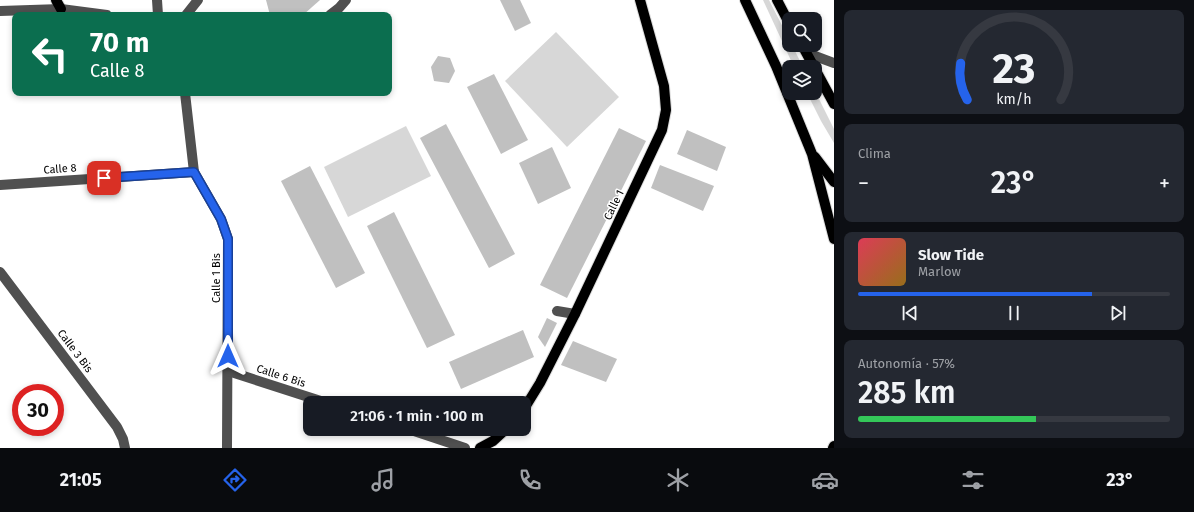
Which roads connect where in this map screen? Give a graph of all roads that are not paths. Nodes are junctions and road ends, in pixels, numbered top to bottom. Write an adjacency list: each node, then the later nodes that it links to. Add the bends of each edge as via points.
1 (157, 0): 10 (street)
2 (198, 0): 11 (street)
3 (346, 0): 12 (street)
4 (640, 0): 26 (main road, Calle 1, via 664,86 666,110 662,130)
5 (745, 0): 19 (main road, via 776,66)
6 (777, 0): 13 (main road)
7 (59, 4): 8 (street); 9 (street)
8 (0, 11)
9 (94, 12)
10 (158, 12)
11 (188, 12)
12 (334, 12)
13 (783, 12)
14 (810, 52): 15 (street)
15 (834, 63)
16 (822, 82): 18 (main road)
17 (185, 96): 20 (street, Calle 1 Bis)
18 (834, 104)
19 (812, 154): 21 (main road); 23 (main road)
20 (194, 172): 22 (street, Calle 8); 27 (street, Calle 1 Bis, via 221,219 228,239)
21 (834, 182)
22 (0, 185)
23 (834, 239)
24 (0, 272): 32 (street, Calle 3 Bis, via 117,427)
25 (557, 311): 26 (street)
26 (575, 314): 29 (main road, Calle 1)
27 (228, 371): 28 (street, Calle 6 Bis); 33 (street, Calle 1 Bis)
28 (305, 396)
29 (531, 398)
30 (429, 436): 34 (street)
31 (498, 436): 35 (main road)
32 (125, 448)
33 (227, 448)
34 (464, 448)
35 (480, 448)

